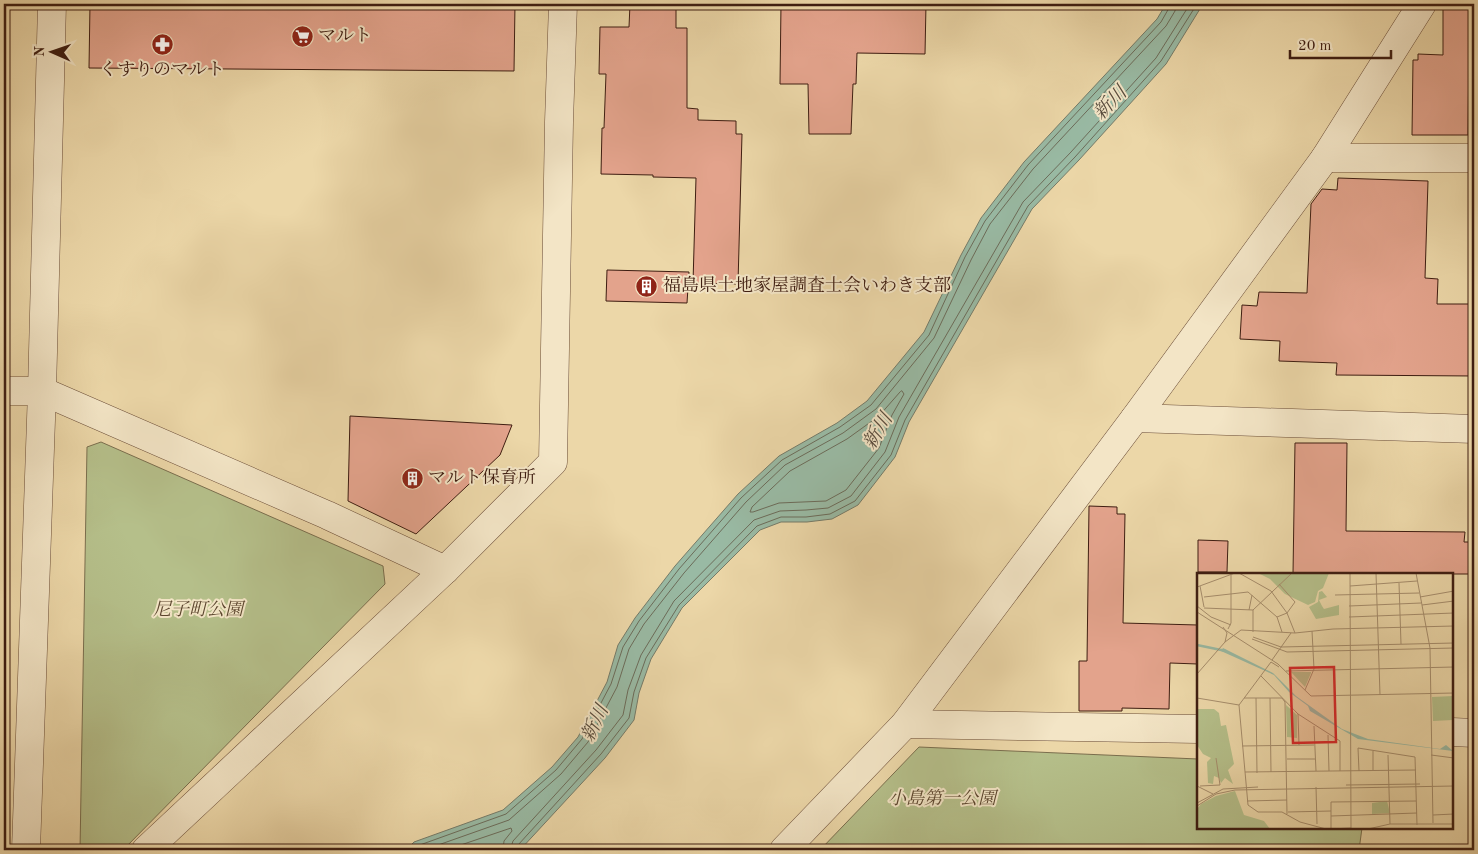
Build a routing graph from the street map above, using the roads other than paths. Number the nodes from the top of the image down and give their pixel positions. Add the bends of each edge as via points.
1 (52, 4) edge
2 (563, 4) edge
3 (1422, 4) edge
4 (1325, 158) junction
5 (1474, 158) edge
6 (4, 391) edge
7 (42, 391) junction
8 (1135, 418) junction
9 (1474, 429) edge
10 (445, 570) junction
11 (905, 724) junction
12 (1197, 729) edge
13 (1453, 732) edge
14 (1474, 733) edge
15 (26, 850) edge
16 (146, 850) edge
17 (784, 850) edge

1 - 7 street
2 - 10 street via 553,462
3 - 4 street
4 - 5 street
4 - 8 street
6 - 7 street
7 - 10 street
7 - 15 street
8 - 9 street
8 - 11 street
10 - 16 street
11 - 12 street
11 - 17 street
13 - 14 street

